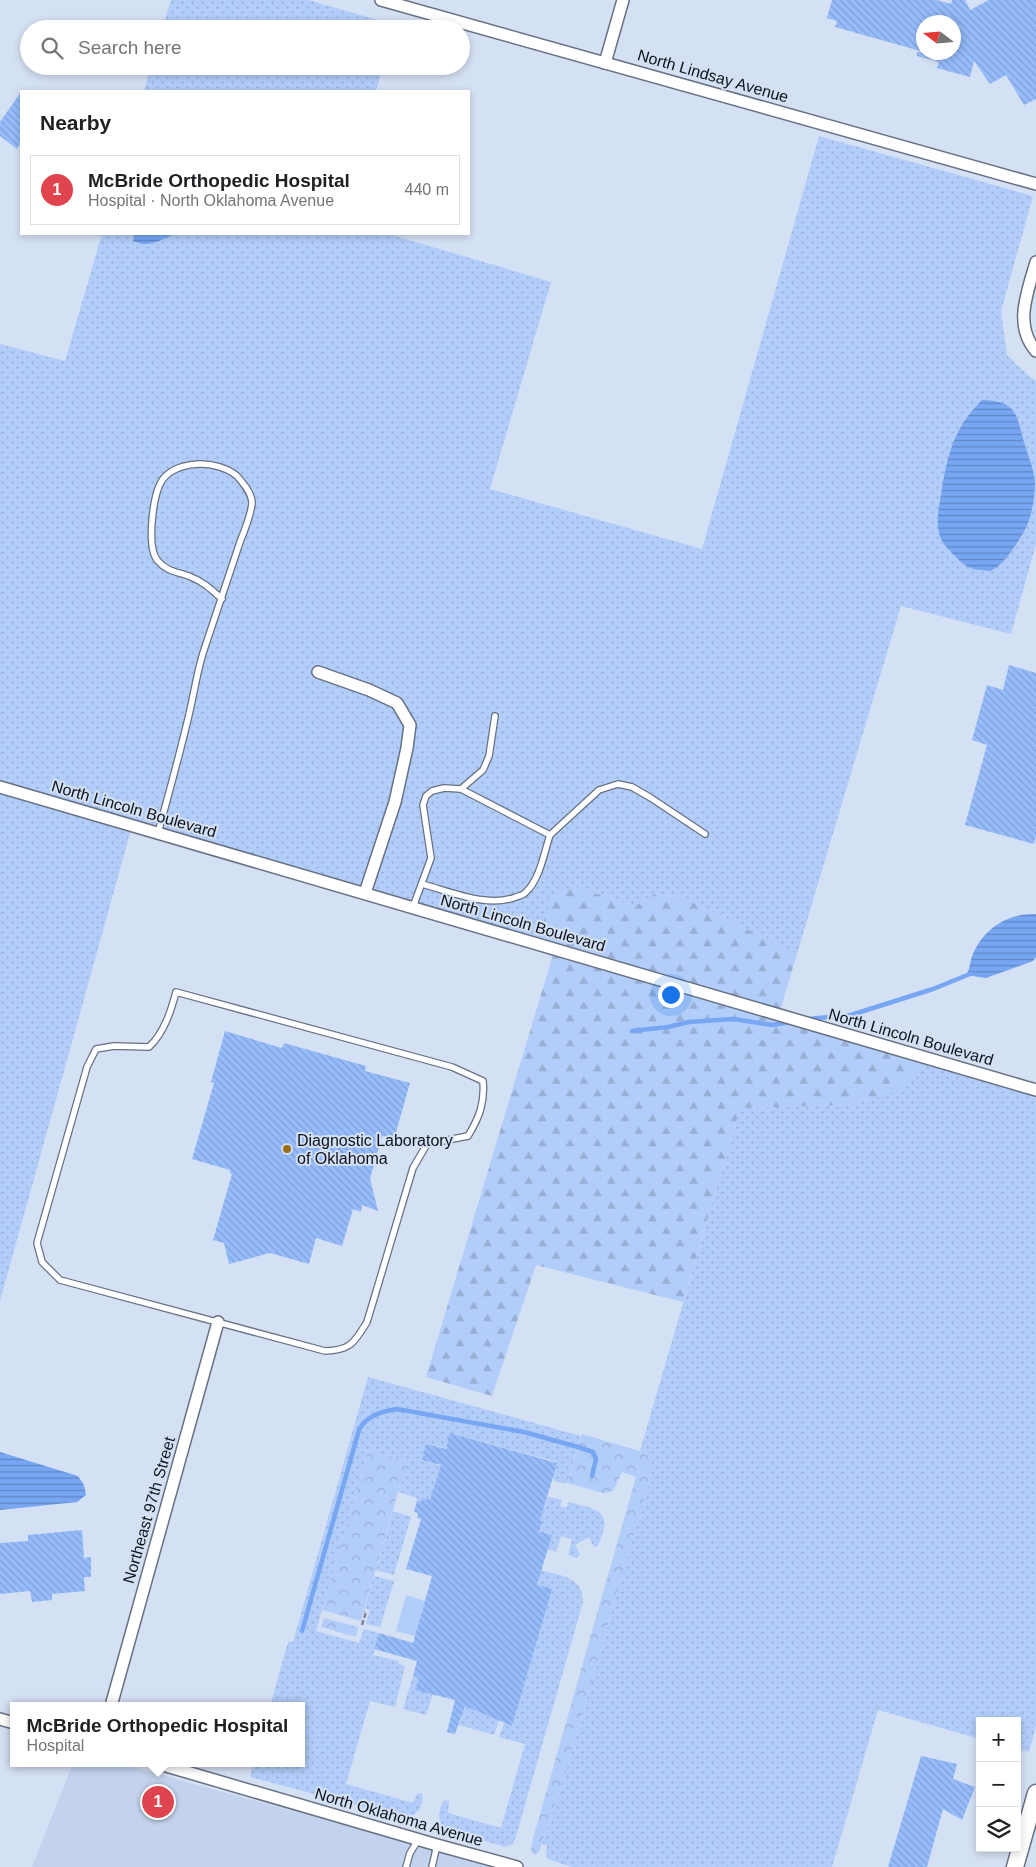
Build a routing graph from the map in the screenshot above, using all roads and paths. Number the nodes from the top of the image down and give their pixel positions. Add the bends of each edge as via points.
1 (381, 0) edge
2 (623, 0) edge
3 (452, 20) edge
4 (470, 25) edge
5 (605, 63) junction
6 (1036, 184) edge
7 (1036, 262) edge
8 (1036, 351) edge
9 (222, 599) junction
10 (318, 672) dead end
11 (494, 716) dead end
12 (0, 787) edge
13 (461, 789) junction
14 (158, 833) junction
15 (705, 834) dead end
16 (550, 835) junction
17 (422, 884) junction
18 (365, 894) junction
19 (413, 907) junction
20 (1036, 1090) edge
21 (218, 1322) junction
22 (364, 1612) dead end
23 (362, 1625) dead end
24 (112, 1702) edge
25 (170, 1767) edge
26 (1036, 1793) edge
27 (418, 1840) junction
28 (437, 1845) junction
29 (406, 1867) edge
30 (432, 1867) edge
31 (517, 1867) edge
32 (1015, 1867) edge

1 - 3 street, North Lindsay Avenue
2 - 5 street
4 - 5 street, North Lindsay Avenue
5 - 6 street, North Lindsay Avenue
7 - 8 street via 1023,314 1024,327
9 - 9 lane via 252,502 245,484 230,470 195,463 173,471 160,483 153,510 151,539 156,560 168,570 207,585
9 - 14 lane via 203,655
10 - 18 street via 397,703 410,725 395,802
11 - 13 lane via 489,756 483,770
12 - 14 street, North Lincoln Boulevard
13 - 16 lane
13 - 17 lane via 444,788 426,796 423,805 431,858
14 - 18 street, North Lincoln Boulevard
15 - 16 lane via 651,798 618,784 599,790
16 - 17 lane via 541,866 526,893 504,902 483,900
17 - 19 lane
18 - 19 street, North Lincoln Boulevard
19 - 20 street, North Lincoln Boulevard
21 - 21 lane via 60,1280 42,1262 37,1242 87,1067 96,1049 149,1047 171,1010 176,992 452,1067 483,1081 479,1118 468,1136 427,1144 413,1168 367,1322 355,1341 341,1350 325,1351
21 - 24 street, Northeast 97th Street
22 - 23 path
25 - 27 street, North Oklahoma Avenue
26 - 32 main road
27 - 28 street, North Oklahoma Avenue
27 - 29 lane
28 - 30 lane
28 - 31 street, North Oklahoma Avenue

